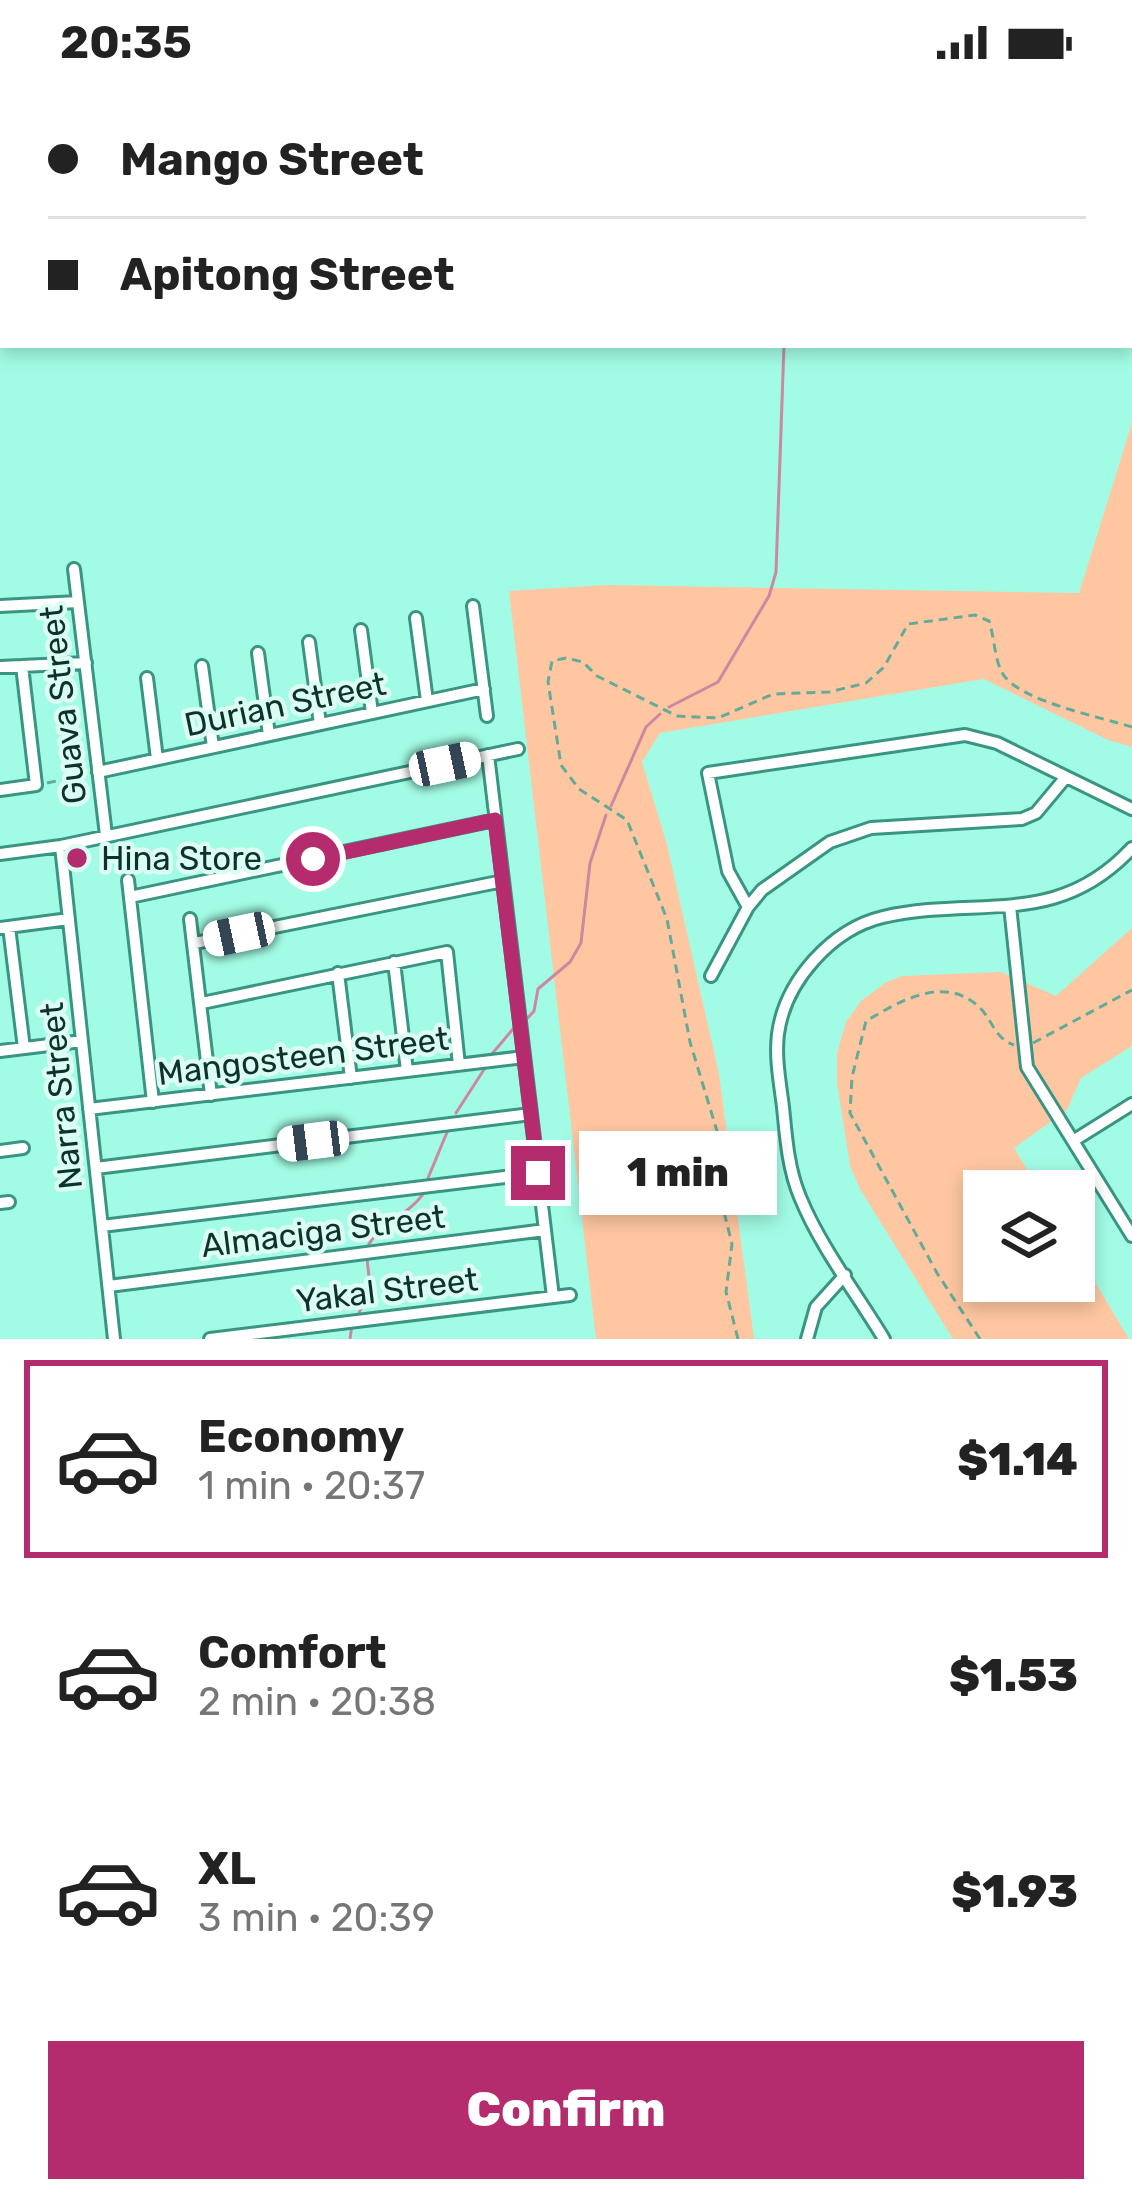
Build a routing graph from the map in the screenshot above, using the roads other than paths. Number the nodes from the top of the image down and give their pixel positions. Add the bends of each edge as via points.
1 (74, 569) dead end
2 (78, 602) junction
3 (473, 606) dead end
4 (0, 607) edge
5 (416, 618) dead end
6 (362, 630) dead end
7 (309, 642) dead end
8 (258, 653) dead end
9 (86, 663) junction
10 (22, 666) junction
11 (202, 666) dead end
12 (0, 668) edge
13 (147, 678) dead end
14 (484, 689) junction
15 (427, 701) junction
16 (372, 713) junction
17 (487, 716) dead end
18 (320, 724) junction
19 (269, 735) junction
20 (213, 747) junction
21 (518, 749) dead end
22 (488, 755) junction
23 (158, 759) junction
24 (98, 772) junction
25 (1066, 777) junction
26 (0, 790) edge
27 (1132, 809) edge
28 (495, 820) junction
29 (106, 836) junction
30 (61, 846) junction
31 (1132, 848) edge
32 (0, 854) edge
33 (128, 880) dead end
34 (503, 881) junction
35 (130, 897) junction
36 (1010, 906) junction
37 (748, 907) junction
38 (69, 919) junction
39 (190, 920) dead end
40 (4, 927) edge
41 (195, 943) junction
42 (394, 962) junction
43 (338, 973) junction
44 (711, 976) dead end
45 (202, 1003) junction
46 (82, 1040) junction
47 (24, 1048) junction
48 (0, 1051) edge
49 (524, 1057) junction
50 (459, 1065) junction
51 (407, 1071) junction
52 (351, 1078) junction
53 (212, 1095) junction
54 (153, 1102) junction
55 (1132, 1104) edge
56 (89, 1109) junction
57 (531, 1114) junction
58 (1073, 1141) junction
59 (23, 1148) dead end
60 (0, 1150) edge
61 (96, 1168) junction
62 (538, 1173) junction
63 (102, 1226) junction
64 (545, 1230) junction
65 (1132, 1236) edge
66 (845, 1275) junction
67 (109, 1286) junction
68 (570, 1295) dead end
69 (553, 1297) junction
70 (114, 1339) edge
71 (210, 1339) edge
72 (807, 1339) edge
73 (884, 1339) edge

1 - 2 street, Guava Street
2 - 4 street
2 - 9 street, Guava Street
3 - 14 street
5 - 15 street
6 - 16 street
7 - 18 street
8 - 19 street
9 - 10 street
9 - 24 street, Guava Street
10 - 12 street
10 - 26 street via 36,785
11 - 20 street
13 - 23 street
14 - 15 street, Durian Street
14 - 17 street
15 - 16 street, Durian Street
16 - 18 street, Durian Street
18 - 19 street, Durian Street
19 - 20 street, Durian Street
20 - 23 street, Durian Street
21 - 22 street
22 - 28 street
22 - 29 street
23 - 24 street, Durian Street
24 - 29 street, Guava Street
25 - 27 street
25 - 37 street via 1022,819 850,833 781,874
25 - 37 street via 964,735 708,772 728,871
28 - 34 street
28 - 35 street
29 - 30 street
30 - 32 street
30 - 38 street, Narra Street
31 - 36 street via 1077,890
33 - 35 street
34 - 41 street
34 - 49 street
35 - 54 street
36 - 58 street via 1023,1049
36 - 66 street via 860,925 809,966 788,999 777,1051 791,1168
37 - 44 street
38 - 40 street
38 - 46 street, Narra Street
39 - 41 street
40 - 47 street
41 - 45 street
42 - 43 street
42 - 50 street via 447,952
42 - 51 street
43 - 45 street
43 - 52 street
45 - 53 street
46 - 47 street
46 - 56 street, Narra Street
47 - 48 street
49 - 50 street, Mangosteen Street
49 - 57 street
50 - 51 street, Mangosteen Street
51 - 52 street, Mangosteen Street
52 - 53 street, Mangosteen Street
53 - 54 street, Mangosteen Street
54 - 56 street, Mangosteen Street
55 - 58 street
56 - 61 street, Narra Street
57 - 61 street
57 - 62 street
58 - 65 street
59 - 60 street
61 - 63 street, Narra Street
62 - 63 street
62 - 64 street
63 - 67 street, Narra Street
64 - 67 street, Almaciga Street
64 - 69 street
66 - 72 street via 816,1306
66 - 73 street
67 - 70 street, Narra Street
68 - 69 street, Yakal Street
69 - 71 street, Yakal Street

